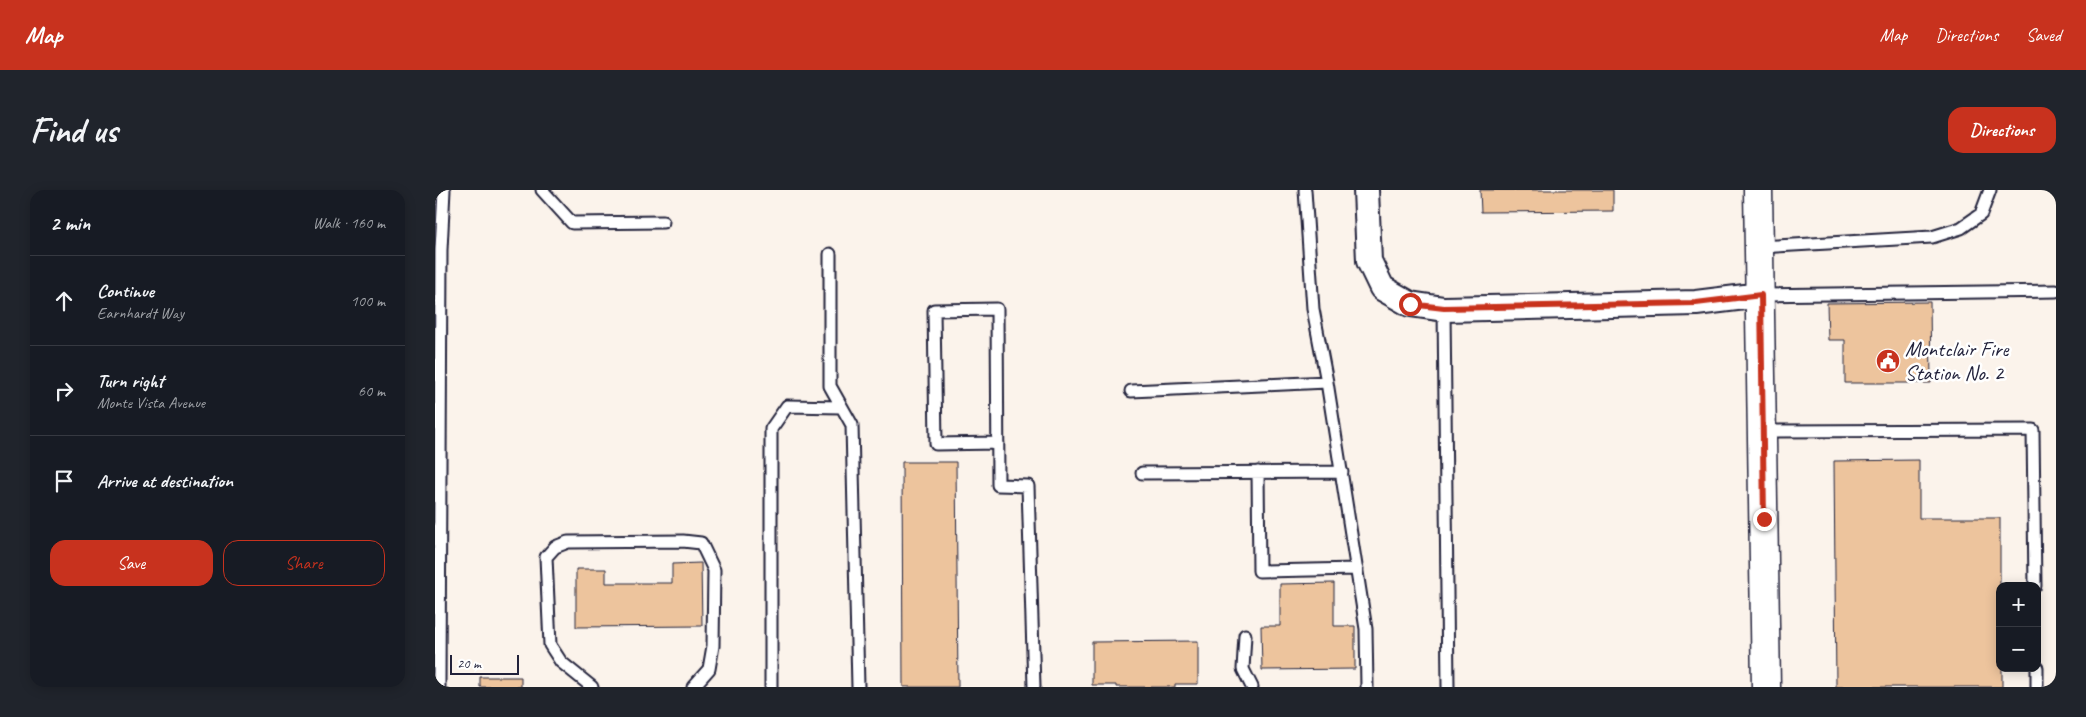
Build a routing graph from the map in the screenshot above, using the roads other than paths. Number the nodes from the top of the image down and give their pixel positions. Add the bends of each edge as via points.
1 (444, 190) edge
2 (542, 190) edge
3 (1305, 190) edge
4 (1366, 190) edge
5 (1758, 190) edge
6 (1990, 190) edge
7 (663, 222) dead end
8 (1759, 247) junction
9 (830, 254) dead end
10 (2056, 290) edge
11 (1761, 295) junction
12 (1444, 308) junction
13 (1327, 382) junction
14 (1131, 391) dead end
15 (841, 407) junction
16 (1762, 431) junction
17 (998, 443) junction
18 (1258, 472) junction
19 (1341, 472) junction
20 (1142, 473) dead end
21 (1357, 569) junction
22 (2035, 582) edge
23 (1245, 635) dead end
24 (2037, 672) edge
25 (439, 687) edge
26 (593, 687) edge
27 (693, 687) edge
28 (771, 687) edge
29 (858, 687) edge
30 (1034, 687) edge
31 (1252, 687) edge
32 (1367, 687) edge
33 (1448, 687) edge
34 (1766, 687) edge
35 (2037, 687) edge

1 - 25 lane
2 - 7 lane via 572,223
3 - 13 lane via 1313,309
4 - 12 street via 1369,261 1382,288 1410,304
5 - 8 main road
6 - 8 lane via 1981,214 1961,228 1932,237
8 - 11 main road
9 - 15 lane via 830,386
10 - 11 lane
11 - 12 street via 1696,303
11 - 16 main road
12 - 33 lane
13 - 14 lane
13 - 19 lane
15 - 28 lane via 787,406 771,430
15 - 29 lane via 852,425
16 - 22 lane via 2033,430
16 - 34 main road
17 - 17 lane via 936,444 934,310 997,309
17 - 30 lane via 998,486 1028,486
18 - 19 lane
18 - 20 lane
18 - 21 lane via 1259,571
19 - 21 lane
21 - 32 lane via 1366,629
23 - 31 lane via 1243,669
24 - 35 lane
26 - 27 lane via 561,662 550,645 546,557 555,547 567,542 683,541 701,544 714,570 713,646 709,669

